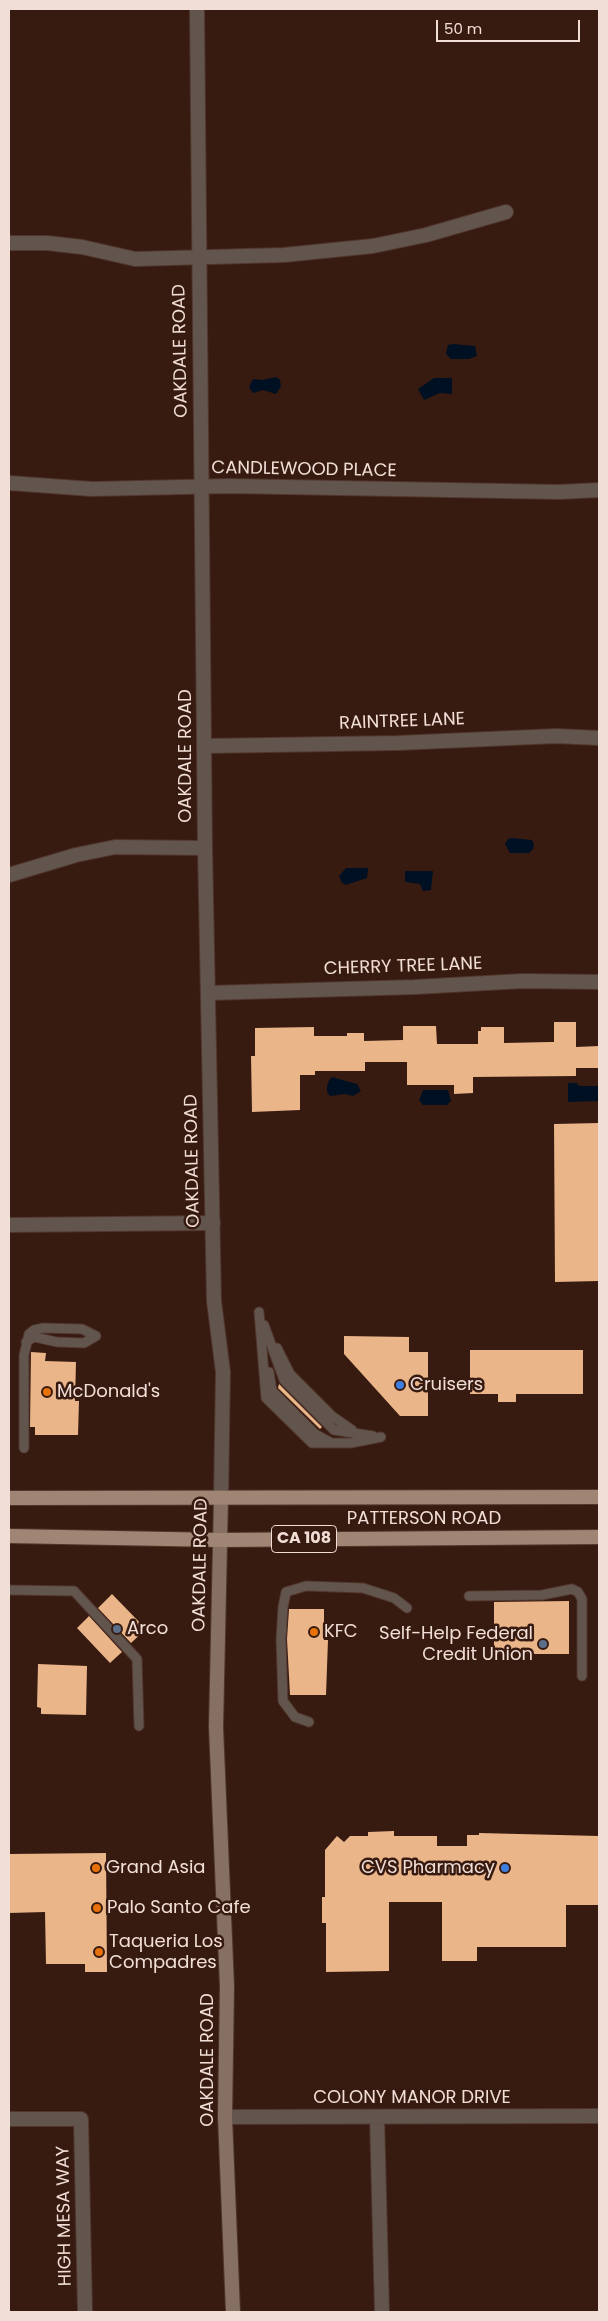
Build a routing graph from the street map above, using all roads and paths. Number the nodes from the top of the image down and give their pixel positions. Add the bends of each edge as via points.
1 (197, 9) edge
2 (506, 212) dead end
3 (9, 242) edge
4 (198, 259) junction
5 (9, 483) edge
6 (201, 488) junction
7 (599, 490) edge
8 (599, 738) edge
9 (205, 746) junction
10 (205, 848) junction
11 (9, 875) edge
12 (599, 982) edge
13 (208, 993) junction
14 (213, 1223) junction
15 (9, 1225) edge
16 (26, 1342) junction
17 (332, 1443) joint
18 (24, 1448) dead end
19 (599, 1497) edge
20 (9, 1498) edge
21 (221, 1498) junction
22 (9, 1536) edge
23 (599, 1537) edge
24 (219, 1540) junction
25 (9, 1590) edge
26 (469, 1596) dead end
27 (407, 1608) dead end
28 (582, 1676) dead end
29 (309, 1722) dead end
30 (139, 1726) dead end
31 (599, 2116) edge
32 (225, 2117) junction
33 (378, 2117) junction
34 (9, 2119) edge
35 (85, 2312) edge
36 (233, 2312) edge
37 (382, 2312) edge

1 - 4 street, OAKDALE ROAD
2 - 4 street via 373,246 284,256
3 - 4 street via 82,247 135,259
4 - 6 street, OAKDALE ROAD
5 - 6 street, CANDLEWOOD PLACE via 92,489
6 - 7 street, CANDLEWOOD PLACE via 475,492
6 - 9 street, OAKDALE ROAD
8 - 9 street, RAINTREE LANE via 546,736 398,743
9 - 10 street, OAKDALE ROAD
10 - 11 street via 115,847
10 - 13 street, OAKDALE ROAD
12 - 13 street, CHERRY TREE LANE via 523,981
13 - 14 street, OAKDALE ROAD
14 - 15 street
14 - 21 street, OAKDALE ROAD via 214,1301 223,1372
16 - 16 lane via 34,1330 43,1328 82,1329 96,1336 84,1343 34,1337
16 - 18 lane
17 - 17 lane via 312,1443 266,1398 259,1312 284,1380 334,1430 381,1438
19 - 21 main road, PATTERSON ROAD
20 - 21 main road, PATTERSON ROAD
21 - 24 main road, OAKDALE ROAD
22 - 24 main road, PATTERSON ROAD / CA 108
23 - 24 main road, PATTERSON ROAD / CA 108
24 - 32 main road, OAKDALE ROAD via 216,1727 227,1986
25 - 30 lane via 74,1591 137,1658
26 - 28 lane via 542,1595 572,1589 578,1592 582,1599
27 - 29 lane via 394,1598 362,1588 306,1586 286,1592 282,1639 283,1701 295,1717
31 - 33 street, COLONY MANOR DRIVE
32 - 33 street, COLONY MANOR DRIVE
32 - 36 main road, OAKDALE ROAD
33 - 37 street
34 - 35 street, HIGH MESA WAY via 81,2119

